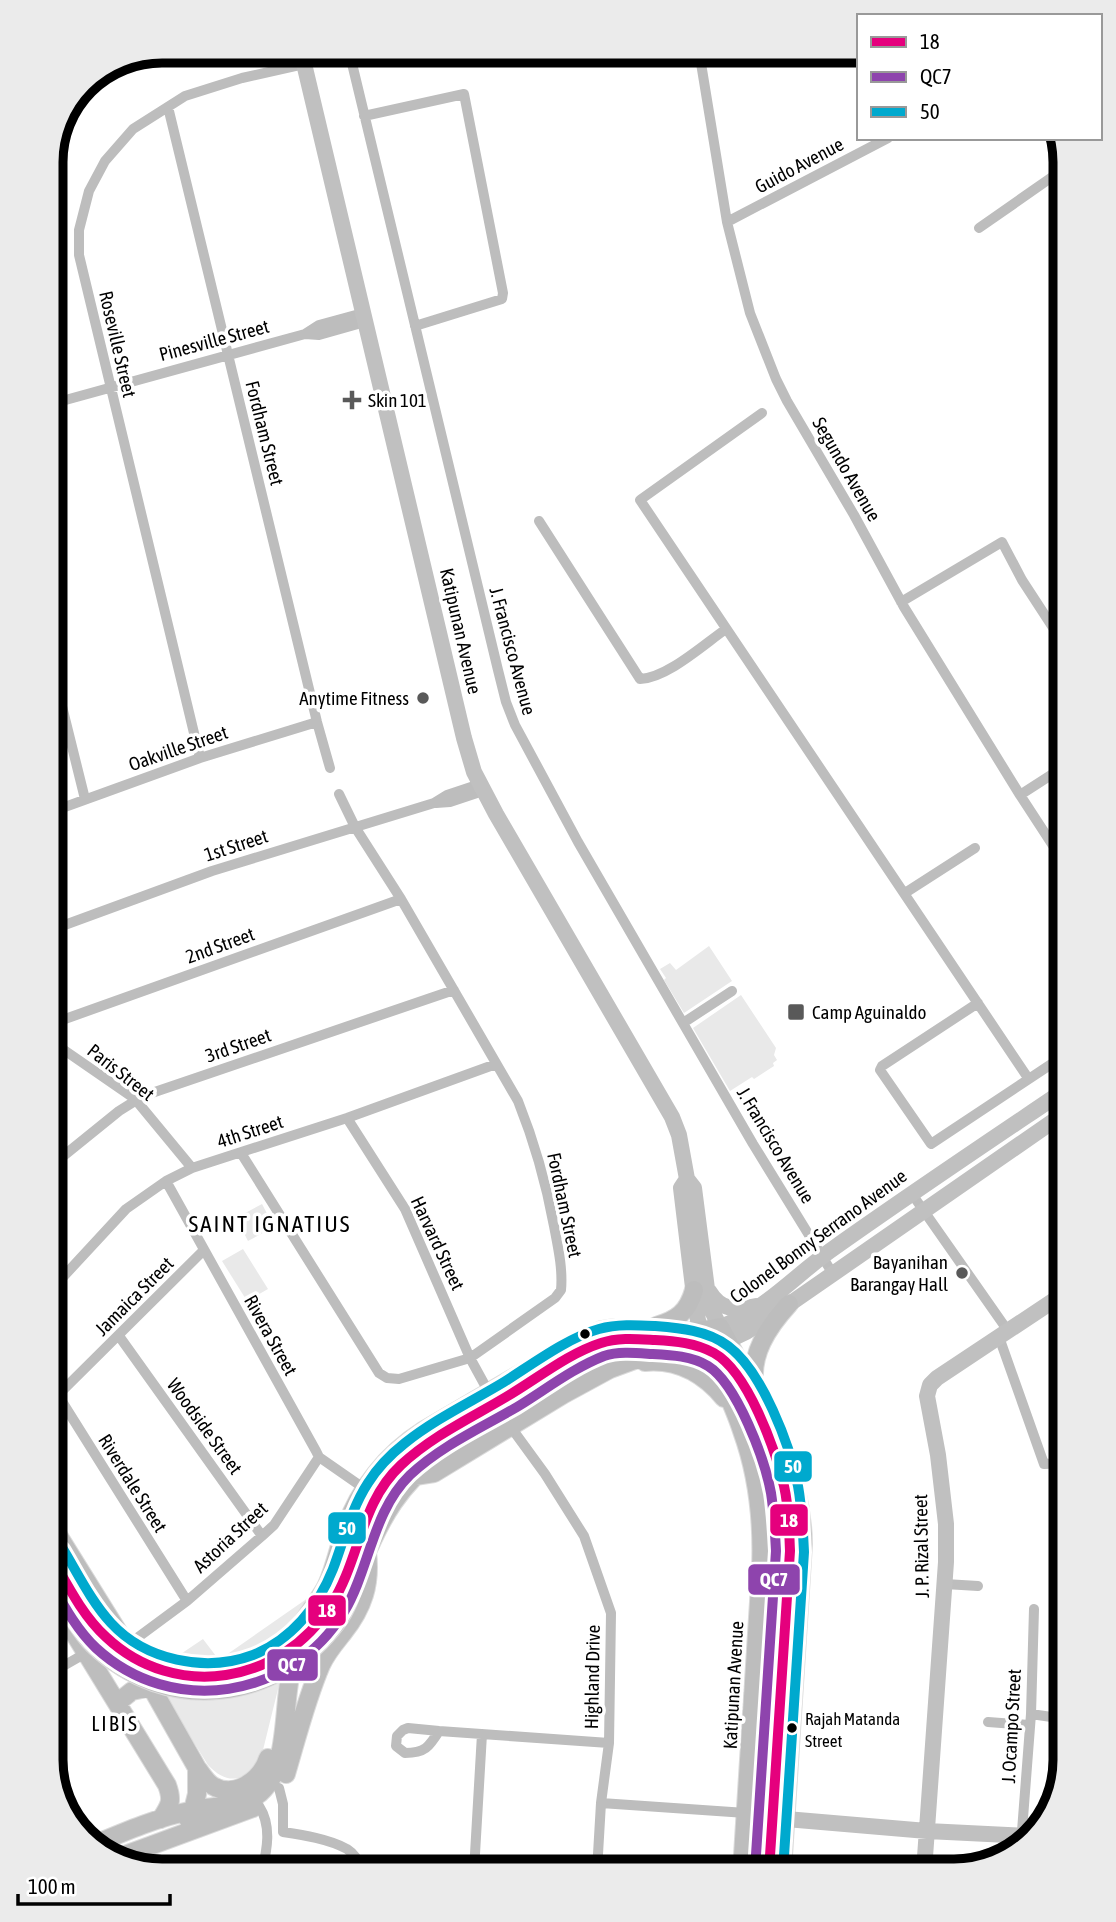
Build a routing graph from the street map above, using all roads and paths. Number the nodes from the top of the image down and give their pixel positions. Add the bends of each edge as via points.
1 (285, 63) edge
2 (303, 63) edge
3 (352, 63) edge
4 (701, 63) edge
5 (168, 107) junction
6 (364, 116) junction
7 (884, 140) edge
8 (1053, 176) edge
9 (727, 222) junction
10 (979, 228) dead end
11 (364, 317) junction
12 (415, 326) junction
13 (228, 355) junction
14 (110, 387) junction
15 (63, 401) edge
16 (762, 413) dead end
17 (539, 521) dead end
18 (901, 601) junction
19 (1053, 628) edge
20 (726, 629) junction
21 (63, 710) edge
22 (317, 722) junction
23 (200, 758) junction
24 (330, 768) dead end
25 (1053, 774) edge
26 (482, 787) junction
27 (339, 794) dead end
28 (1020, 795) junction
29 (85, 799) junction
30 (63, 807) edge
31 (355, 827) junction
32 (1053, 846) edge
33 (975, 848) dead end
34 (905, 893) junction
35 (401, 900) junction
36 (63, 926) edge
37 (454, 990) junction
38 (732, 991) dead end
39 (978, 1003) junction
40 (63, 1020) edge
41 (683, 1023) junction
42 (63, 1049) edge
43 (1053, 1063) edge
44 (496, 1065) junction
45 (1028, 1078) junction
46 (1053, 1098) edge
47 (135, 1100) junction
48 (347, 1118) junction
49 (1053, 1121) edge
50 (241, 1153) junction
51 (63, 1157) edge
52 (192, 1168) junction
53 (166, 1181) junction
54 (912, 1194) junction
55 (924, 1212) junction
56 (204, 1250) junction
57 (822, 1256) junction
58 (833, 1274) junction
59 (63, 1277) edge
60 (701, 1290) junction
61 (1053, 1301) edge
62 (789, 1304) junction
63 (762, 1305) junction
64 (639, 1330) junction
65 (723, 1334) junction
66 (1003, 1334) junction
67 (119, 1336) junction
68 (703, 1338) junction
69 (470, 1358) junction
70 (610, 1369) junction
71 (63, 1390) edge
72 (487, 1390) dead end
73 (756, 1391) junction
74 (63, 1403) edge
75 (736, 1413) junction
76 (510, 1426) junction
77 (779, 1438) junction
78 (750, 1456) junction
79 (786, 1456) junction
80 (319, 1457) junction
81 (1053, 1464) edge
82 (415, 1476) junction
83 (365, 1489) junction
84 (262, 1536) junction
85 (359, 1559) junction
86 (63, 1562) edge
87 (63, 1568) edge
88 (946, 1584) junction
89 (978, 1586) dead end
90 (63, 1598) edge
91 (187, 1601) junction
92 (1034, 1609) dead end
93 (63, 1614) edge
94 (149, 1629) junction
95 (125, 1643) junction
96 (86, 1653) junction
97 (138, 1663) junction
98 (63, 1666) edge
99 (290, 1678) junction
100 (151, 1687) junction
101 (117, 1703) junction
102 (1030, 1719) junction
103 (1053, 1719) edge
104 (988, 1722) dead end
105 (439, 1731) dead end
106 (482, 1734) junction
107 (609, 1743) junction
108 (197, 1768) junction
109 (279, 1788) junction
110 (601, 1803) junction
111 (259, 1806) junction
112 (193, 1810) junction
113 (746, 1813) junction
114 (161, 1819) junction
115 (786, 1819) junction
116 (1024, 1829) edge
117 (927, 1831) junction
118 (283, 1832) junction
119 (175, 1836) junction
120 (1014, 1838) edge
121 (105, 1840) edge
122 (268, 1844) junction
123 (129, 1854) edge
124 (265, 1859) edge
125 (357, 1859) edge
126 (475, 1859) edge
127 (598, 1859) edge
128 (743, 1859) edge
129 (755, 1859) edge
130 (770, 1859) edge
131 (783, 1859) edge
132 (925, 1859) edge

1 - 5 street, Roseville Street via 186,96
2 - 11 street, Katipunan Avenue
3 - 6 street, J. Francisco Avenue
4 - 9 street, Segundo Avenue
5 - 13 street, Fordham Street
5 - 14 street, Roseville Street via 133,129 105,161 89,191 79,230 79,255
6 - 12 street, J. Francisco Avenue
6 - 12 street via 464,94 502,299
7 - 9 street, Guido Avenue
8 - 10 street
9 - 18 street, Segundo Avenue via 750,313 776,379
11 - 13 street, Pinesville Street via 319,325 305,334
11 - 26 street, Katipunan Avenue via 464,738
12 - 41 street, J. Francisco Avenue via 506,702 578,842
13 - 14 street, Pinesville Street
13 - 22 street, Fordham Street
14 - 15 street, Pinesville Street
14 - 23 street, Roseville Street
16 - 20 street via 640,500
17 - 20 street via 640,679 662,674
18 - 19 street via 1002,542
18 - 28 street, Segundo Avenue
20 - 34 street
21 - 29 street
22 - 23 street, Oakville Street
22 - 24 street, Fordham Street
23 - 29 street, Oakville Street
25 - 28 street
26 - 31 street, 1st Street
26 - 60 street, Katipunan Avenue via 672,1117 687,1179 681,1188
27 - 31 street, Fordham Street
28 - 32 street, Segundo Avenue
29 - 30 street, Oakville Street
31 - 35 street, Fordham Street
31 - 36 street, 1st Street via 212,871
33 - 34 street
34 - 39 street
35 - 37 street, Fordham Street
35 - 40 street, 2nd Street
37 - 44 street, Fordham Street
37 - 47 street, 3rd Street
38 - 41 street
39 - 45 street
39 - 45 street via 882,1066 882,1076 931,1144
41 - 57 street, J. Francisco Avenue
42 - 47 street, Paris Street
43 - 45 street
44 - 48 street, 4th Street
44 - 69 street, Fordham Street via 517,1101 543,1176 559,1247 561,1290
46 - 54 street, Colonel Bonny Serrano Avenue
47 - 51 street, 3rd Street
47 - 52 street, Paris Street
48 - 50 street, 4th Street
48 - 69 street, Harvard Street via 405,1209
49 - 55 street, Colonel Bonny Serrano Avenue
50 - 52 street, 4th Street
50 - 69 street, Fordham Street via 379,1373 398,1379
52 - 53 street, 4th Street
53 - 56 street, Rivera Street
53 - 59 street, 4th Street via 126,1209
54 - 55 street
54 - 57 street, Colonel Bonny Serrano Avenue
55 - 58 street, Colonel Bonny Serrano Avenue
55 - 66 street
56 - 67 street, Jamaica Street
56 - 80 street, Rivera Street
57 - 58 street, J. Francisco Avenue
57 - 63 street, Colonel Bonny Serrano Avenue
58 - 62 street, Colonel Bonny Serrano Avenue
60 - 63 street via 725,1308
60 - 64 main road via 680,1317
60 - 65 street, Katipunan Avenue
60 - 68 street, Katipunan Avenue
61 - 66 street, J. P. Rizal Street
62 - 65 street, Colonel Bonny Serrano Avenue via 746,1332
62 - 73 main road via 759,1348
63 - 65 street, Colonel Bonny Serrano Avenue
64 - 68 main road, Colonel Bonny Serrano Avenue
64 - 83 main road, Colonel Bonny Serrano Avenue via 602,1331 558,1352 415,1437 389,1458
65 - 68 main road, Colonel Bonny Serrano Avenue
65 - 73 main road, Katipunan Avenue
66 - 81 street via 1044,1464
66 - 88 street, J. P. Rizal Street via 937,1378 927,1396 946,1524
67 - 71 street, Jamaica Street
67 - 84 street, Woodside Street
68 - 70 main road, Colonel Bonny Serrano Avenue
68 - 75 main road, Katipunan Avenue
69 - 72 street, Harvard Street
70 - 75 main road via 655,1362 682,1367 713,1386
70 - 76 main road, Colonel Bonny Serrano Avenue
73 - 77 main road, Katipunan Avenue
74 - 91 street, Riverdale Street
75 - 78 main road, Katipunan Avenue
76 - 82 main road, Colonel Bonny Serrano Avenue via 434,1473
76 - 107 street, Highland Drive via 584,1536 611,1613
77 - 78 main road
77 - 79 main road, Katipunan Avenue
78 - 79 main road
78 - 113 main road, Katipunan Avenue via 761,1547
79 - 115 main road, Katipunan Avenue via 799,1500 803,1544
80 - 83 street, Rivera Street
80 - 84 street, Astoria Street
82 - 85 main road via 386,1511
82 - 85 main road via 439,1455 582,1360 425,1446 401,1465 371,1505
83 - 99 main road, Colonel Bonny Serrano Avenue via 349,1519 326,1586 302,1626
84 - 91 street, Astoria Street
85 - 87 main road, bridge via 332,1606 302,1642 258,1668 209,1678 169,1673 114,1644 87,1616
85 - 90 main road, bridge via 337,1623 308,1654 283,1671 239,1688 188,1690 140,1676 87,1637
85 - 109 main road via 368,1581 360,1608 322,1664
86 - 95 main road
88 - 89 street
88 - 117 street, J. P. Rizal Street
91 - 94 street, Astoria Street
92 - 102 street, J. Ocampo Street
93 - 96 main road
94 - 95 street, Astoria Street
94 - 97 street
95 - 97 main road
96 - 98 street
96 - 101 main road
97 - 100 main road
99 - 108 main road via 265,1767 258,1777 249,1785 219,1789
99 - 112 main road, Colonel Bonny Serrano Avenue via 280,1753 268,1783 257,1796 243,1802
100 - 101 main road via 132,1691
100 - 108 main road
101 - 114 main road via 171,1795
102 - 103 street
102 - 104 street
102 - 116 street, J. Ocampo Street
105 - 106 street
106 - 107 street
106 - 126 street
107 - 110 street, Highland Drive
108 - 112 main road
109 - 111 main road
109 - 118 street
110 - 113 street
110 - 127 street, Highland Drive
111 - 119 main road
111 - 122 street
112 - 114 main road, Colonel Bonny Serrano Avenue
112 - 119 main road
113 - 128 main road, Katipunan Avenue
114 - 121 main road, Colonel Bonny Serrano Avenue
115 - 117 street
115 - 131 main road, Katipunan Avenue
117 - 120 street
117 - 132 street, J. P. Rizal Street
118 - 122 street
118 - 125 street via 330,1842
119 - 123 main road
122 - 124 street
129 - 130 main road, Katipunan Avenue via 779,1512 790,1551

